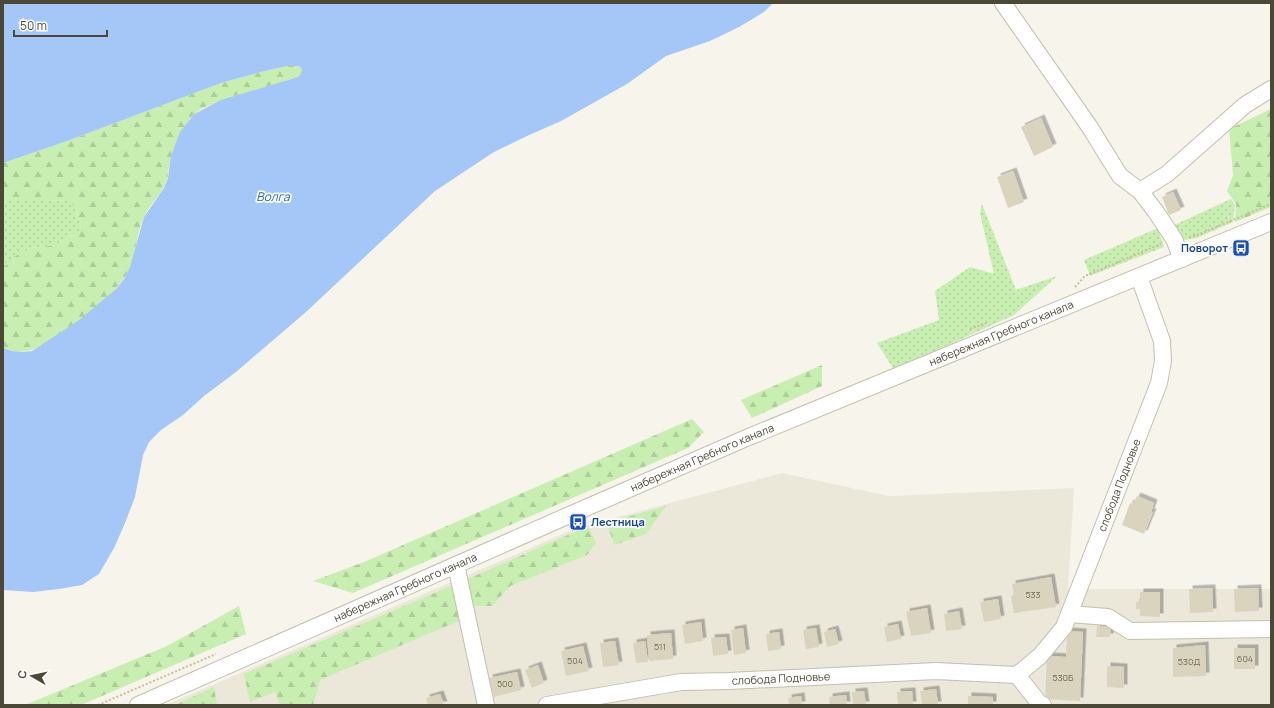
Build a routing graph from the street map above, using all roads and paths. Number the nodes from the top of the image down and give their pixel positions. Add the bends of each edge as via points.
1 (1004, 3) edge
2 (1271, 89) edge
3 (1140, 191) junction
4 (1271, 222) edge
5 (1182, 259) junction
6 (1139, 277) junction
7 (456, 565) junction
8 (1069, 614) junction
9 (1271, 629) edge
10 (1017, 675) junction
11 (624, 698) edge
12 (1040, 704) edge
13 (138, 705) edge
14 (486, 705) edge
15 (547, 705) edge

1 - 3 street via 1089,126 1120,176
2 - 3 street via 1245,105 1167,174
3 - 5 street via 1174,239
4 - 5 street, набережная Гребного канала
5 - 6 street, набережная Гребного канала
6 - 7 street, набережная Гребного канала via 744,439
6 - 8 street, слобода Подновье via 1162,341 1163,361 1159,384
7 - 13 street, набережная Гребного канала
7 - 14 street
8 - 9 street via 1108,617 1130,632
8 - 10 street, слобода Подновье via 1064,628 1040,656
10 - 11 street, слобода Подновье via 936,671 681,682
10 - 12 street
11 - 15 street, слобода Подновье

